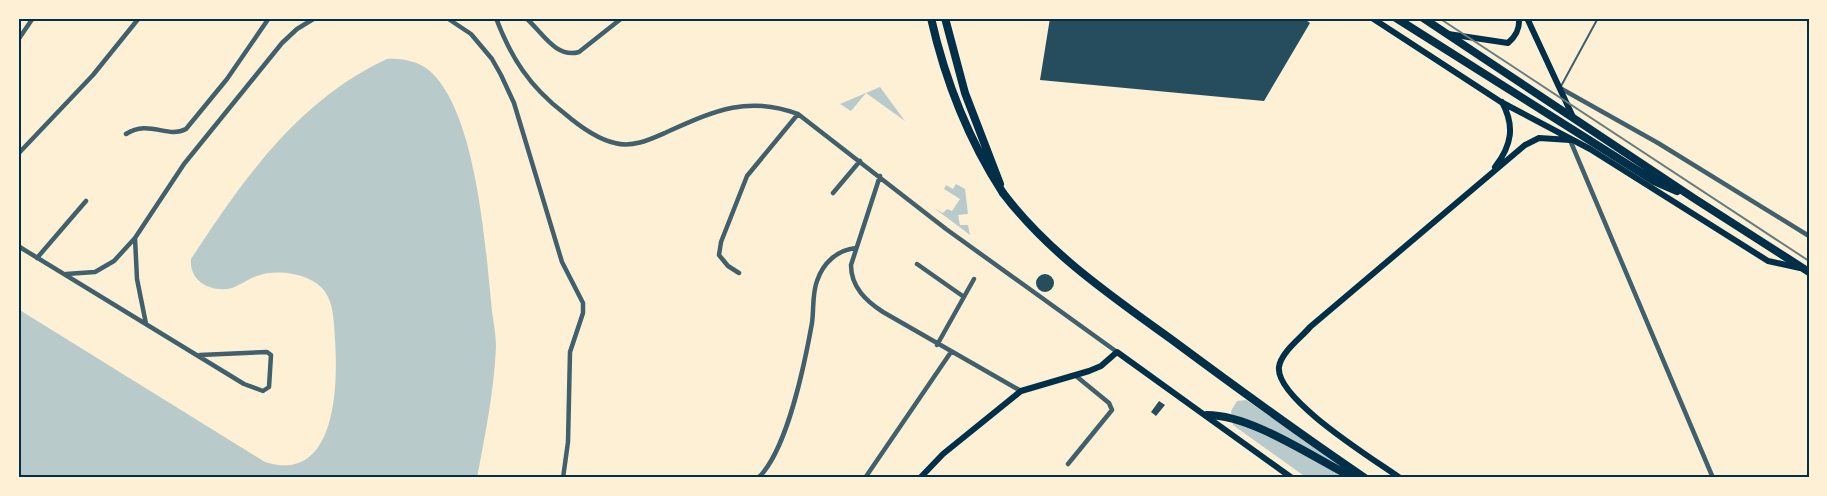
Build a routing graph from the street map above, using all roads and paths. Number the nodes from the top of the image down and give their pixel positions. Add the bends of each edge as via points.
1 (33, 18) edge
2 (139, 18) edge
3 (269, 18) edge
4 (315, 18) edge
5 (447, 18) edge
6 (496, 18) edge
7 (527, 18) edge
8 (622, 18) edge
9 (931, 18) edge
10 (945, 18) edge
11 (1372, 18) edge
12 (1396, 18) edge
13 (1423, 18) edge
14 (1519, 18) edge
15 (1527, 18) edge
16 (1598, 18) edge
17 (1446, 33) junction
18 (18, 40) edge
19 (1560, 88) junction
20 (1501, 102) junction
21 (798, 114) junction
22 (1573, 118) junction
23 (126, 135) dead end
24 (1570, 140) junction
25 (18, 154) edge
26 (860, 161) junction
27 (1489, 175) junction
28 (880, 176) junction
29 (1003, 192) junction
30 (833, 193) dead end
31 (1695, 199) junction
32 (86, 201) dead end
33 (1809, 236) edge
34 (135, 238) junction
35 (18, 246) edge
36 (856, 248) junction
37 (37, 258) junction
38 (917, 264) dead end
39 (1808, 271) edge
40 (739, 273) dead end
41 (64, 274) junction
42 (974, 279) dead end
43 (964, 297) junction
44 (146, 324) junction
45 (937, 345) junction
46 (951, 352) junction
47 (1117, 352) junction
48 (200, 355) junction
49 (1076, 376) junction
50 (1021, 392) junction
51 (1207, 415) junction
52 (1068, 464) dead end
53 (563, 478) edge
54 (758, 478) edge
55 (865, 478) edge
56 (920, 478) edge
57 (1292, 478) edge
58 (1354, 478) edge
59 (1365, 478) edge
60 (1400, 478) edge
61 (1713, 478) edge

1 - 18 street
2 - 25 street via 93,75
3 - 23 street via 186,129 179,132 142,127
4 - 34 street via 282,43 184,164
5 - 53 street via 471,34 492,59 514,103 562,262 583,303 570,352
6 - 21 street via 510,51 531,84 577,124 614,143 649,140 724,109 748,104 776,106
7 - 8 street via 559,51 571,54
9 - 29 highway via 959,111
10 - 29 highway via 965,93
11 - 20 main road
12 - 31 highway via 1654,181
13 - 17 highway
14 - 17 main road via 1520,27 1508,43
15 - 19 main road
16 - 19 lane
17 - 22 highway
19 - 22 main road
19 - 33 street
20 - 24 main road
20 - 27 main road via 1510,117 1511,133 1501,159
21 - 26 street
21 - 40 street via 747,176 721,242 719,255
22 - 31 highway
24 - 27 main road via 1539,138
24 - 39 main road via 1768,261
24 - 61 street
26 - 28 street
26 - 30 street
27 - 60 main road via 1310,327 1280,363 1280,376 1294,398
28 - 36 street
28 - 47 street via 946,229
29 - 59 highway via 1065,260
31 - 39 highway
32 - 37 street
34 - 41 street via 102,270
34 - 44 street via 137,279
35 - 37 street
36 - 45 street via 851,274 866,300
36 - 54 street via 835,255 817,279 809,338 789,415 776,455
37 - 41 street
38 - 43 street
41 - 44 street
42 - 43 street
43 - 45 street
44 - 48 street
45 - 46 street
46 - 50 street
46 - 55 street
47 - 49 main road via 1101,366
47 - 51 main road
48 - 48 street via 244,384 263,391 269,387 272,364 267,352
49 - 50 main road
49 - 52 street via 1109,403 1112,410
50 - 56 main road via 943,454
51 - 57 main road
51 - 58 highway via 1227,415 1246,422

